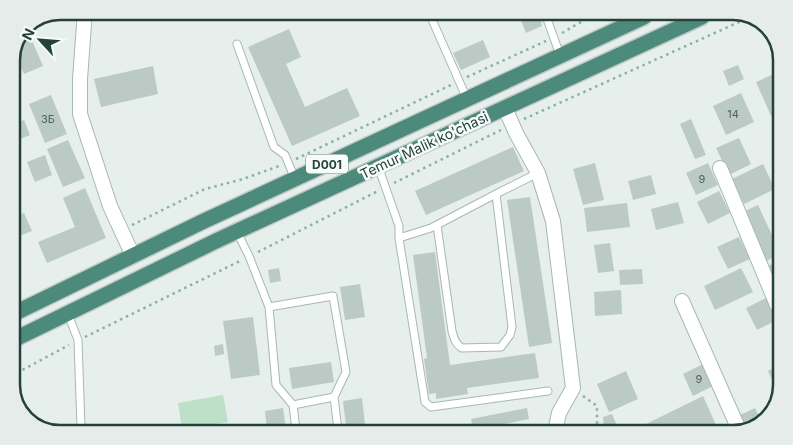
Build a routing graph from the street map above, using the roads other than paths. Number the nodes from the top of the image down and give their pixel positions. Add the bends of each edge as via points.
1 (84, 20) edge
2 (432, 20) edge
3 (547, 20) edge
4 (638, 20) edge
5 (696, 20) edge
6 (237, 44) dead end
7 (560, 56) junction
8 (467, 99) junction
9 (505, 108) junction
10 (378, 166) junction
11 (720, 168) dead end
12 (538, 173) junction
13 (296, 179) junction
14 (496, 194) junction
15 (437, 225) junction
16 (237, 232) junction
17 (400, 238) junction
18 (133, 256) junction
19 (773, 295) edge
20 (682, 301) dead end
21 (269, 307) junction
22 (20, 311) edge
23 (68, 313) junction
24 (20, 336) edge
25 (548, 392) dead end
26 (334, 397) junction
27 (293, 405) junction
28 (80, 425) edge
29 (295, 425) edge
30 (337, 425) edge
31 (556, 425) edge
32 (737, 425) edge

1 - 18 street via 80,114 110,206
2 - 8 lane
3 - 7 lane
4 - 7 highway, Temur Malik ko'chasi / D001
5 - 9 highway, Temur Malik ko'chasi / D001
6 - 13 lane via 274,147 285,156
7 - 8 highway, Temur Malik ko'chasi / D001
8 - 13 highway, Temur Malik ko'chasi / D001
9 - 10 highway, Temur Malik ko'chasi / D001
9 - 12 street
10 - 16 highway, Temur Malik ko'chasi / D001
10 - 17 lane via 399,226
11 - 19 street
12 - 14 lane
12 - 31 street via 553,221 573,388 559,413
13 - 18 highway, Temur Malik ko'chasi / D001
14 - 15 lane
14 - 15 lane via 512,327 501,347 462,348 455,341
15 - 17 lane
16 - 21 lane
16 - 23 highway, Temur Malik ko'chasi / D001
17 - 25 lane via 425,402 432,407
18 - 22 highway, Temur Malik ko'chasi / D001
20 - 32 street
21 - 26 lane via 333,296 346,372
21 - 27 lane via 276,385
23 - 24 highway, Temur Malik ko'chasi / D001
23 - 28 lane via 78,340
26 - 27 lane
26 - 30 lane
27 - 29 lane

